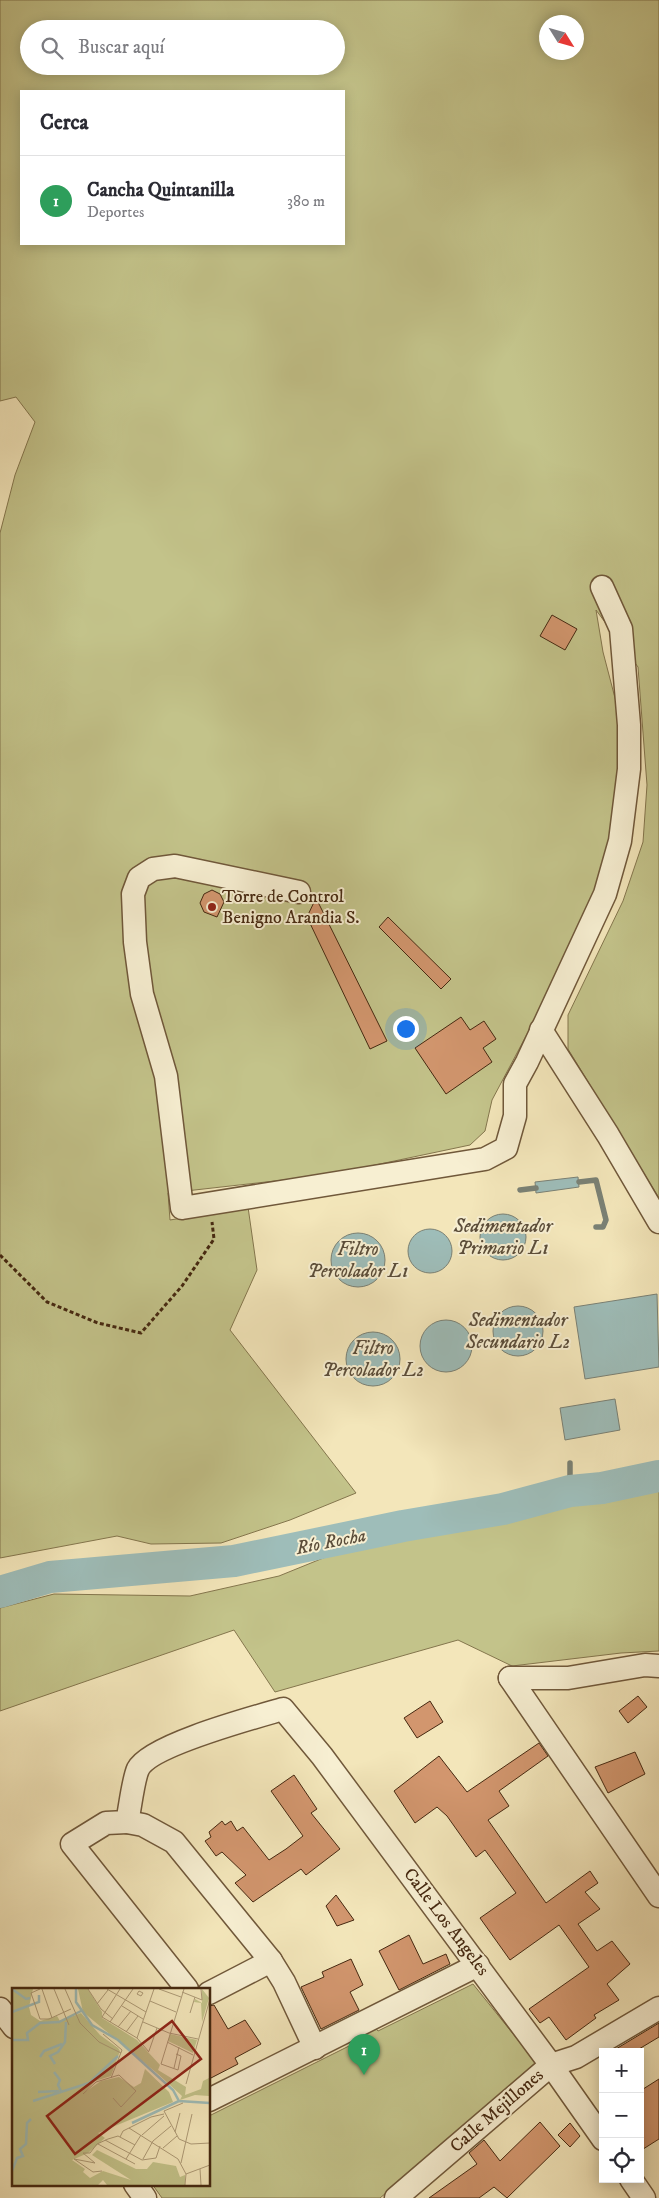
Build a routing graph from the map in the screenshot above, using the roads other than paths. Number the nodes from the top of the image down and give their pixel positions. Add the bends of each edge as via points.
1 (602, 587) dead end
2 (299, 892) dead end
3 (541, 1030) junction
4 (659, 1222) edge
5 (659, 1666) edge
6 (127, 1822) junction
7 (659, 1896) edge
8 (271, 1962) junction
9 (478, 1966) junction
10 (186, 1988) edge
11 (210, 1992) edge
12 (659, 2008) edge
13 (0, 2009) edge
14 (12, 2024) edge
15 (314, 2048) junction
16 (551, 2064) junction
17 (210, 2100) edge
18 (602, 2138) edge
19 (633, 2183) edge
20 (136, 2186) edge
21 (145, 2198) edge
22 (396, 2198) edge
23 (644, 2198) edge

1 - 3 street via 621,629 630,725 629,769 620,841 605,894
2 - 3 street via 175,866 152,869 139,878 133,894 142,994 166,1076 182,1208 485,1159 506,1148 515,1116 515,1084
3 - 4 street
5 - 7 street via 645,1665 568,1678 510,1678
6 - 8 street via 143,1825 174,1842
6 - 9 street, Calle Los Angeles via 138,1769 150,1758 204,1732 283,1709 322,1756
6 - 10 street via 106,1823 72,1844
8 - 11 street
8 - 15 street via 284,1982
9 - 15 street
9 - 16 street, Calle Los Angeles
12 - 16 street, Calle Mejillones via 576,2057
13 - 14 street
15 - 17 street
16 - 18 street, Calle Los Angeles
16 - 22 street, Calle Mejillones
19 - 23 street
20 - 21 street

